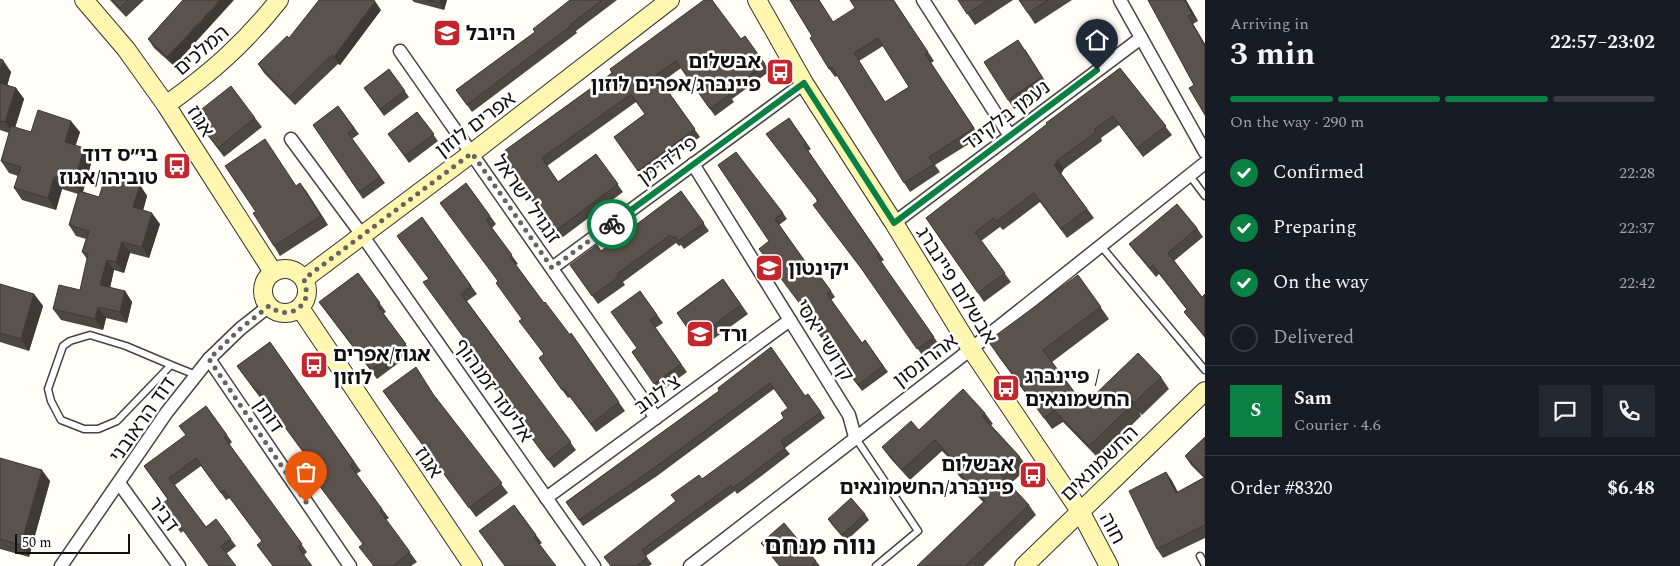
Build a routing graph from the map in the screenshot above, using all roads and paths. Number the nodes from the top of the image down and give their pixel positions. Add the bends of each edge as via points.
1 (84, 0) edge
2 (279, 0) edge
3 (670, 0) edge
4 (757, 0) edge
5 (923, 0) edge
6 (1120, 0) edge
7 (1141, 38) junction
8 (400, 51) dead end
9 (804, 83) junction
10 (166, 105) junction
11 (1010, 136) junction
12 (291, 138) dead end
13 (1205, 152) edge
14 (472, 153) junction
15 (1205, 163) edge
16 (692, 164) junction
17 (1190, 176) junction
18 (1205, 196) edge
19 (894, 223) junction
20 (362, 236) junction
21 (1101, 246) junction
22 (552, 268) junction
23 (273, 272) junction
24 (304, 279) junction
25 (269, 306) junction
26 (300, 308) junction
27 (790, 320) junction
28 (971, 349) junction
29 (209, 359) junction
30 (171, 364) junction
31 (1205, 370) edge
32 (196, 375) junction
33 (1205, 391) edge
34 (656, 418) junction
35 (855, 436) junction
36 (120, 483) junction
37 (546, 498) junction
38 (1080, 511) junction
39 (1200, 556) dead end
40 (1205, 565) edge
41 (61, 566) edge
42 (179, 566) edge
43 (350, 566) edge
44 (473, 566) edge
45 (594, 566) edge
46 (690, 566) edge
47 (876, 566) edge
48 (1024, 566) edge
49 (1109, 566) edge

1 - 10 street, אגוז via 126,49
2 - 10 street, המלכים via 255,30 208,76
3 - 14 street, אפרים לוזון
4 - 9 street, אבשלום פיינברג
5 - 11 street
6 - 7 street
7 - 11 street, נעמן בלקינד
7 - 13 street
8 - 14 street, זנגויל ישראל
9 - 16 street, פילדרמן
9 - 19 street, אבשלום פיינברג
10 - 23 street, אגוז
11 - 19 street, נעמן בלקינד
12 - 20 street, אליעזר זמנהוף
14 - 20 street, אפרים לוזון
14 - 22 street, זנגויל ישראל
15 - 17 street, אהרונסון
16 - 22 street, פילדרמן
16 - 27 street, קדושי יאסי
17 - 18 lane
17 - 21 street, אהרונסון
19 - 28 street, אבשלום פיינברג
20 - 24 street, אפרים לוזון
20 - 37 street, אליעזר זמנהוף
21 - 28 street, אהרונסון
21 - 31 lane
22 - 34 street, זנגויל ישראל
23 - 24 street via 282,268 292,269
23 - 25 street via 262,288
24 - 26 street via 307,294
25 - 26 street via 280,313
25 - 29 street, דוד הראובני
26 - 44 street, אגוז
27 - 34 street, צ'לנוב
27 - 35 street, קדושי יאסי via 849,415
28 - 35 street, אהרונסון
28 - 38 street, אבשלום פיינברג
29 - 32 street, דוד הראובני
29 - 43 street, דותן
30 - 30 lane via 90,336 70,341 63,346 48,389 51,401 61,420 84,430 98,430 117,421
30 - 32 lane
32 - 36 street, דוד הראובני
33 - 38 street, החשמונאים
34 - 37 street, צ'לנוב
35 - 46 street, אהרונסון
35 - 47 lane via 918,531
36 - 41 street, דוד הראובני
36 - 42 street, דביר
37 - 45 street, אליעזר זמנהוף
38 - 48 street, החשמונאים
38 - 49 street, חוה
39 - 40 lane

